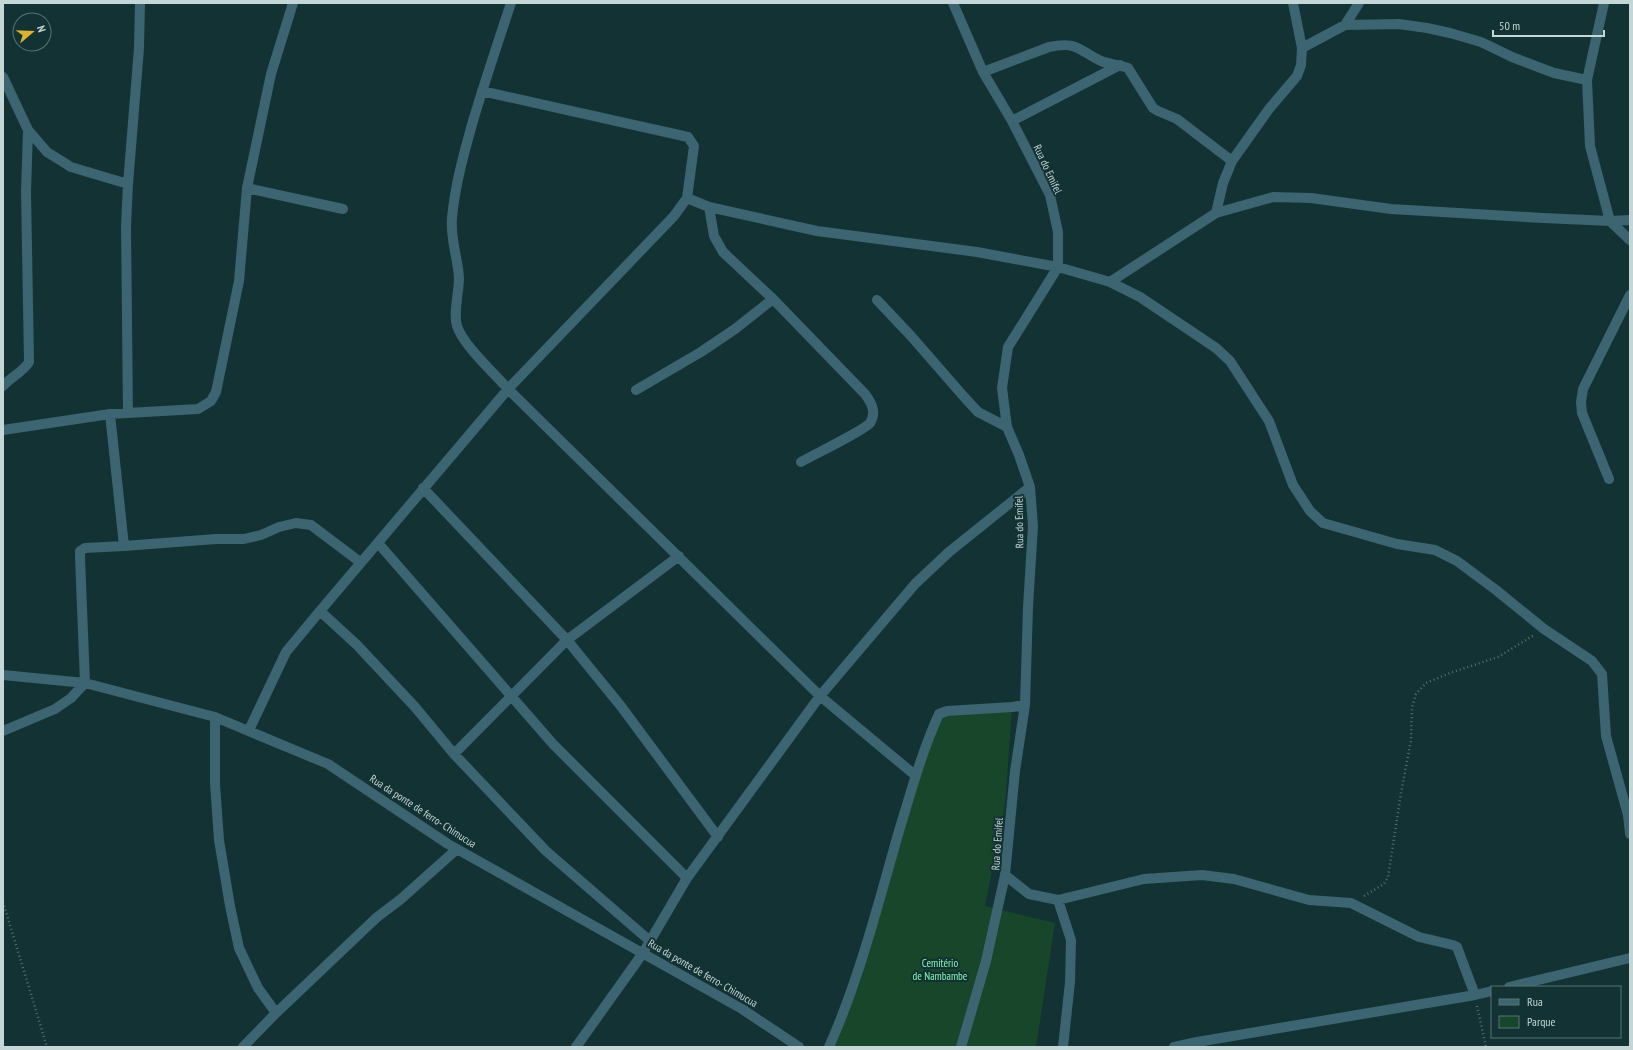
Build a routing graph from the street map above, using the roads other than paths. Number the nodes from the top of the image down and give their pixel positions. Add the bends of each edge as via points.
1 (140, 3) edge
2 (294, 3) edge
3 (511, 3) edge
4 (953, 3) edge
5 (1293, 3) edge
6 (1359, 3) edge
7 (1604, 3) edge
8 (1345, 25) junction
9 (1302, 48) junction
10 (1120, 65) junction
11 (983, 72) junction
12 (3, 77) edge
13 (1587, 80) junction
14 (482, 91) junction
15 (1012, 121) junction
16 (28, 130) junction
17 (1232, 161) junction
18 (128, 184) junction
19 (247, 188) junction
20 (687, 198) junction
21 (709, 207) junction
22 (343, 209) dead end
23 (1216, 213) junction
24 (1630, 220) edge
25 (1610, 221) junction
26 (1630, 240) edge
27 (1058, 267) junction
28 (1110, 282) junction
29 (1630, 295) edge
30 (773, 298) junction
31 (877, 300) dead end
32 (3, 386) edge
33 (508, 389) junction
34 (636, 390) dead end
35 (128, 413) junction
36 (110, 414) junction
37 (1007, 428) junction
38 (3, 430) edge
39 (801, 462) dead end
40 (1609, 480) dead end
41 (1030, 487) junction
42 (423, 488) junction
43 (378, 543) junction
44 (124, 546) junction
45 (679, 556) junction
46 (360, 562) junction
47 (320, 611) junction
48 (567, 640) junction
49 (3, 675) edge
50 (85, 683) junction
51 (820, 696) junction
52 (511, 697) junction
53 (1025, 705) junction
54 (215, 717) junction
55 (249, 730) junction
56 (3, 731) edge
57 (454, 754) junction
58 (916, 776) junction
59 (1630, 834) edge
60 (718, 837) junction
61 (457, 848) junction
62 (1005, 875) junction
63 (687, 878) junction
64 (1058, 900) junction
65 (650, 941) junction
66 (643, 953) junction
67 (1630, 955) edge
68 (1514, 986) edge
69 (1491, 991) edge
70 (1475, 995) junction
71 (276, 1013) junction
72 (242, 1047) edge
73 (576, 1047) edge
74 (799, 1047) edge
75 (829, 1047) edge
76 (960, 1047) edge
77 (1063, 1047) edge
78 (1174, 1047) edge

1 - 18 street
2 - 19 street via 271,74
3 - 14 street
4 - 11 street, Rua do Emifel
5 - 9 street
6 - 8 street
7 - 13 street
8 - 9 street
8 - 13 street via 1399,24 1442,31 1480,42 1554,73
9 - 17 street via 1301,65 1297,76 1269,109
10 - 11 street via 1101,61 1079,48 1060,45
10 - 15 street
10 - 17 street via 1128,68 1153,108 1178,119
11 - 15 street, Rua do Emifel
12 - 16 street
13 - 25 street via 1590,146
14 - 20 street via 688,138 694,146
14 - 33 street via 459,170 452,218 451,233 459,276 456,325 463,339
15 - 27 street, Rua do Emifel via 1050,195 1058,232
16 - 18 street via 47,152 71,167
16 - 32 street via 26,192 29,362
17 - 23 street via 1222,182
18 - 35 street
19 - 22 street
19 - 35 street via 239,281 212,401 198,409
20 - 21 street
20 - 33 street via 674,216
21 - 27 street via 817,231 977,252
21 - 30 street via 714,236 723,252
23 - 25 street via 1272,197 1311,198 1391,208
23 - 28 street
24 - 25 street
25 - 26 street
27 - 28 street
27 - 37 street, Rua do Emifel via 1008,346 1002,388
28 - 59 street via 1146,301 1216,348 1230,361 1269,421 1293,485 1310,511 1323,523 1397,544 1435,550 1457,561 1544,630 1592,661 1602,674 1606,736 1628,815
29 - 40 street via 1583,389 1580,402
30 - 34 street via 701,352
30 - 39 street via 865,394 871,402 873,412 870,423
31 - 37 street via 978,412
33 - 42 street
33 - 45 street
35 - 36 street
36 - 38 street
36 - 44 street
37 - 41 street, Rua do Emifel
41 - 51 street via 949,552 915,584
41 - 53 street, Rua do Emifel via 1033,526
42 - 43 street
42 - 48 street
43 - 46 street
43 - 52 street
44 - 46 street via 244,539 296,523 311,525
44 - 50 street via 85,548 80,551
45 - 48 street
45 - 51 street
46 - 47 street
47 - 55 street via 286,652
47 - 57 street via 357,645 416,707
48 - 52 street
48 - 60 street via 620,705
49 - 50 street, Rua da ponte de ferro- Chimucua
50 - 54 street, Rua da ponte de ferro- Chimucua
50 - 56 street via 55,709
51 - 58 street
51 - 60 street
52 - 57 street
52 - 63 street via 553,744
53 - 58 street via 947,711 939,714
53 - 62 street, Rua do Emifel via 1015,771
54 - 55 street, Rua da ponte de ferro- Chimucua
54 - 71 street via 215,784 219,840 238,948 258,988
55 - 61 street, Rua da ponte de ferro- Chimucua via 328,764
57 - 65 street via 546,851
58 - 75 street via 861,966
60 - 63 street
61 - 66 street, Rua da ponte de ferro- Chimucua
61 - 71 street via 376,918
62 - 64 street, Rua do Emifel via 1029,894
62 - 76 street via 986,961
63 - 65 street
64 - 70 street via 1144,879 1202,875 1234,879 1309,900 1351,903 1419,936 1457,947
64 - 77 street via 1071,940 1070,982
65 - 66 street
66 - 73 street
66 - 74 street, Rua da ponte de ferro- Chimucua via 742,1009
67 - 68 street
69 - 70 street
70 - 78 street
71 - 72 street

